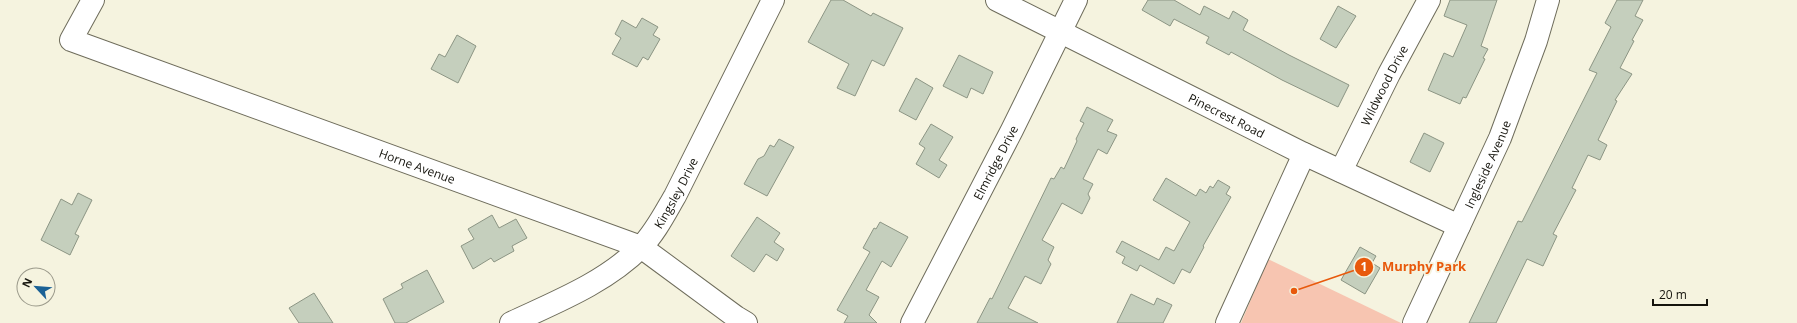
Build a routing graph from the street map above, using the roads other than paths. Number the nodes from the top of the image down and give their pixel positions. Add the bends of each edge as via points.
1 (92, 0) edge
2 (773, 0) edge
3 (996, 0) edge
4 (1076, 0) edge
5 (1429, 0) edge
6 (1548, 0) edge
7 (1061, 31) junction
8 (1304, 154) junction
9 (1341, 171) junction
10 (1459, 226) junction
11 (641, 247) junction
12 (511, 323) edge
13 (746, 323) edge
14 (912, 323) edge
15 (1227, 323) edge
16 (1414, 323) edge

1 - 11 street, Horne Avenue via 71,40
2 - 11 street, Kingsley Drive via 675,196
3 - 7 street, Pinecrest Road
4 - 7 street, Elmridge Drive
5 - 9 street, Wildwood Drive
6 - 10 street, Ingleside Avenue via 1536,41 1500,138
7 - 8 street, Pinecrest Road
7 - 14 street, Elmridge Drive
8 - 9 street, Pinecrest Road
8 - 15 street
9 - 10 street, Pinecrest Road
10 - 16 street, Ingleside Avenue
11 - 12 street, Kingsley Drive via 584,288
11 - 13 street, Horne Avenue

